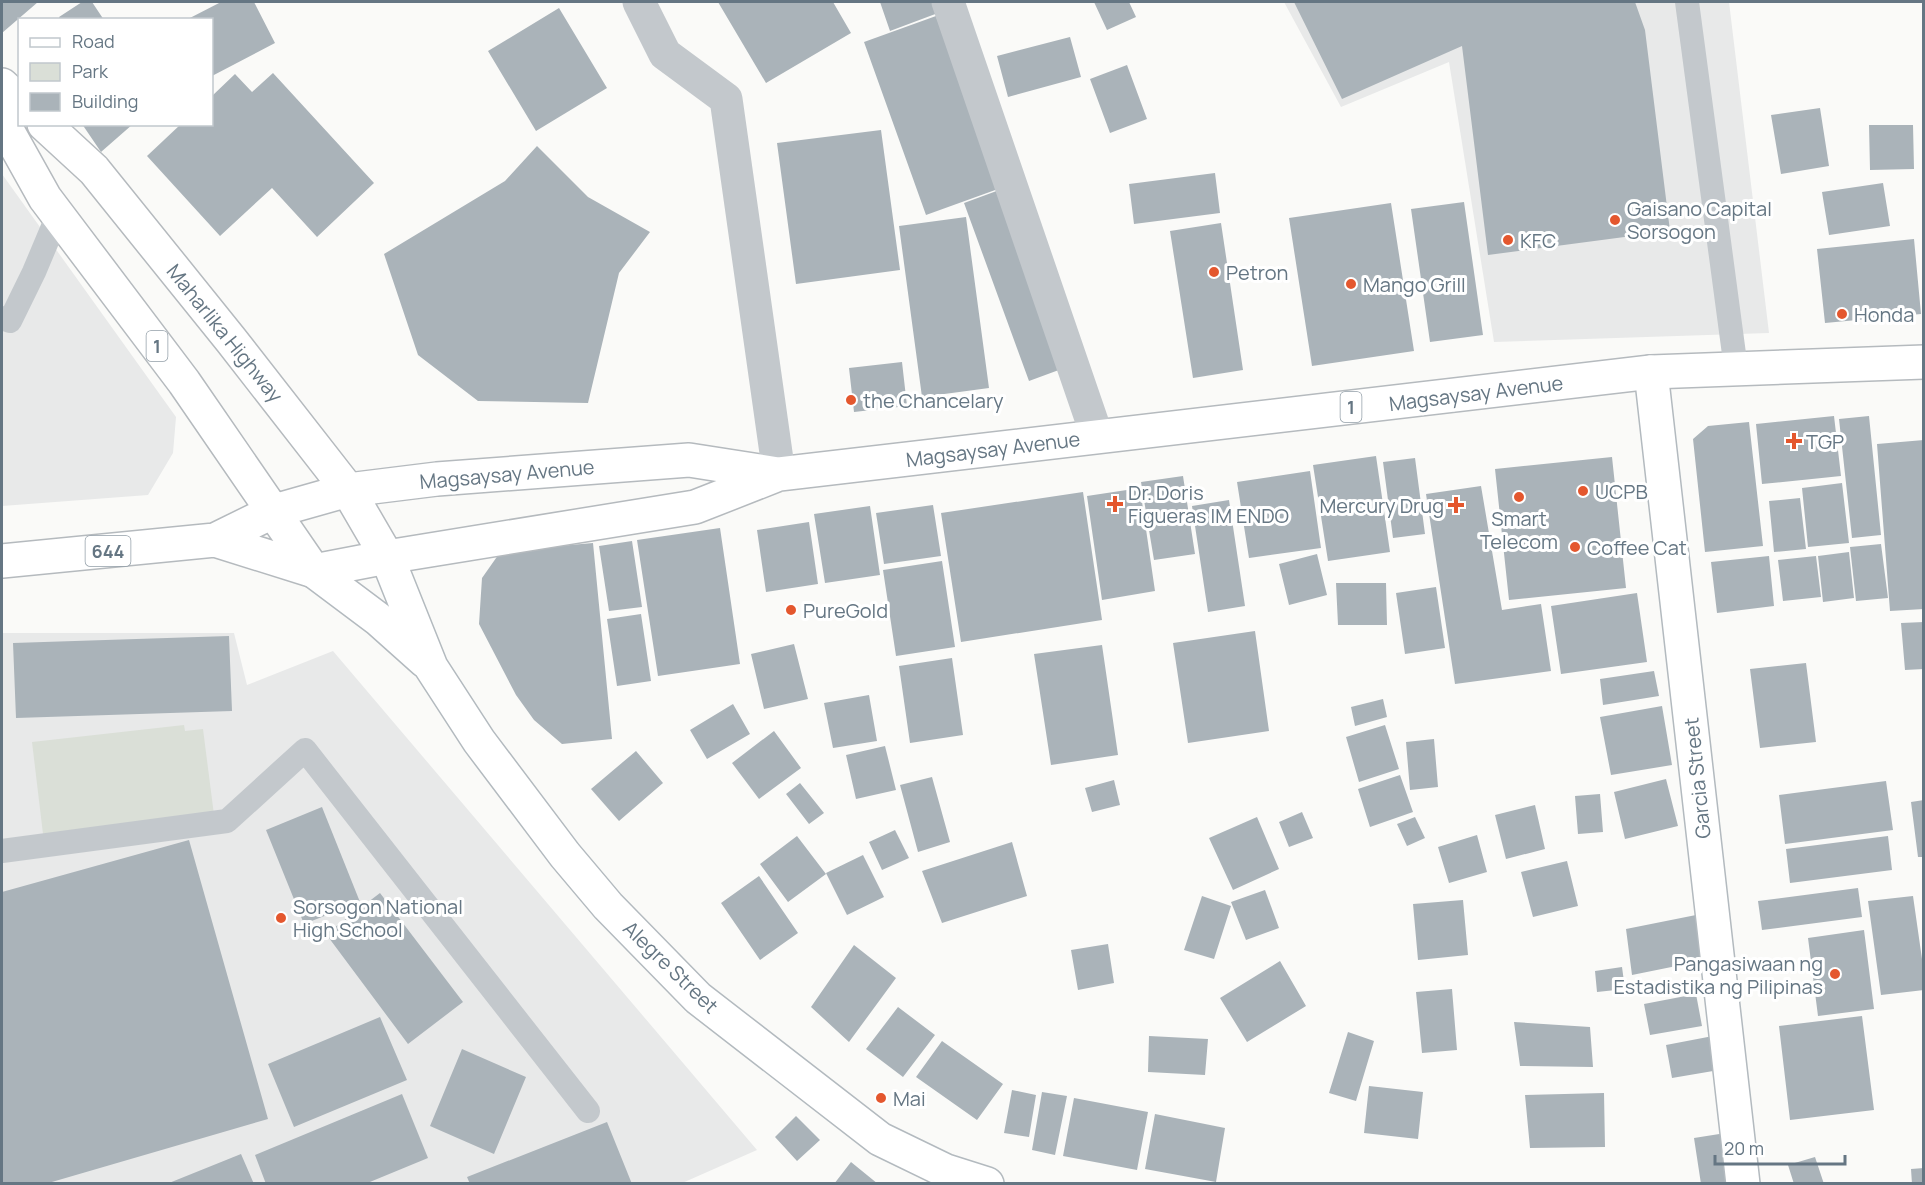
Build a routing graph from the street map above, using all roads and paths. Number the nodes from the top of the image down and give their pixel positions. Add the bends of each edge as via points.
1 (639, 2) edge
2 (948, 2) edge
3 (1687, 2) edge
4 (2, 85) edge
5 (18, 100) edge
6 (2, 121) edge
7 (46, 126) edge
8 (58, 215) junction
9 (2, 318) edge
10 (1923, 362) edge
11 (1736, 369) junction
12 (1651, 372) junction
13 (1097, 436) junction
14 (779, 474) junction
15 (348, 490) junction
16 (273, 511) junction
17 (215, 540) junction
18 (387, 557) junction
19 (2, 561) edge
20 (314, 571) junction
21 (431, 667) junction
22 (2, 851) edge
23 (588, 1112) dead end
24 (945, 1177) edge
25 (987, 1184) edge
26 (1743, 1184) edge

1 - 14 street via 665,54 726,99
2 - 13 street
3 - 11 lane
4 - 5 main road
6 - 8 main road, 1
7 - 15 main road, Maharlika Highway via 94,170
8 - 9 lane via 10,321
8 - 16 main road, 1 via 184,382
10 - 11 main road, Magsaysay Avenue / 1
11 - 12 main road, Magsaysay Avenue / 1
12 - 13 main road, Magsaysay Avenue / 1
12 - 26 main road, Garcia Street
13 - 14 main road, Magsaysay Avenue / 1
14 - 15 main road, Magsaysay Avenue / 1 via 689,460 437,479
14 - 18 main road, Magsaysay Avenue / 1 via 695,507
15 - 16 main road, Magsaysay Avenue / 1
15 - 18 main road, Maharlika Highway
16 - 17 main road, 644
16 - 20 main road, 1
17 - 19 main road, 644
17 - 20 main road, 644
18 - 20 main road, Magsaysay Avenue / 1
18 - 21 main road, Alegre Street
20 - 21 main road, Alegre Street via 378,619
21 - 24 main road, Alegre Street via 478,741 565,855 608,906 698,998 880,1139
22 - 23 lane via 227,822 305,750
24 - 25 main road, Alegre Street

